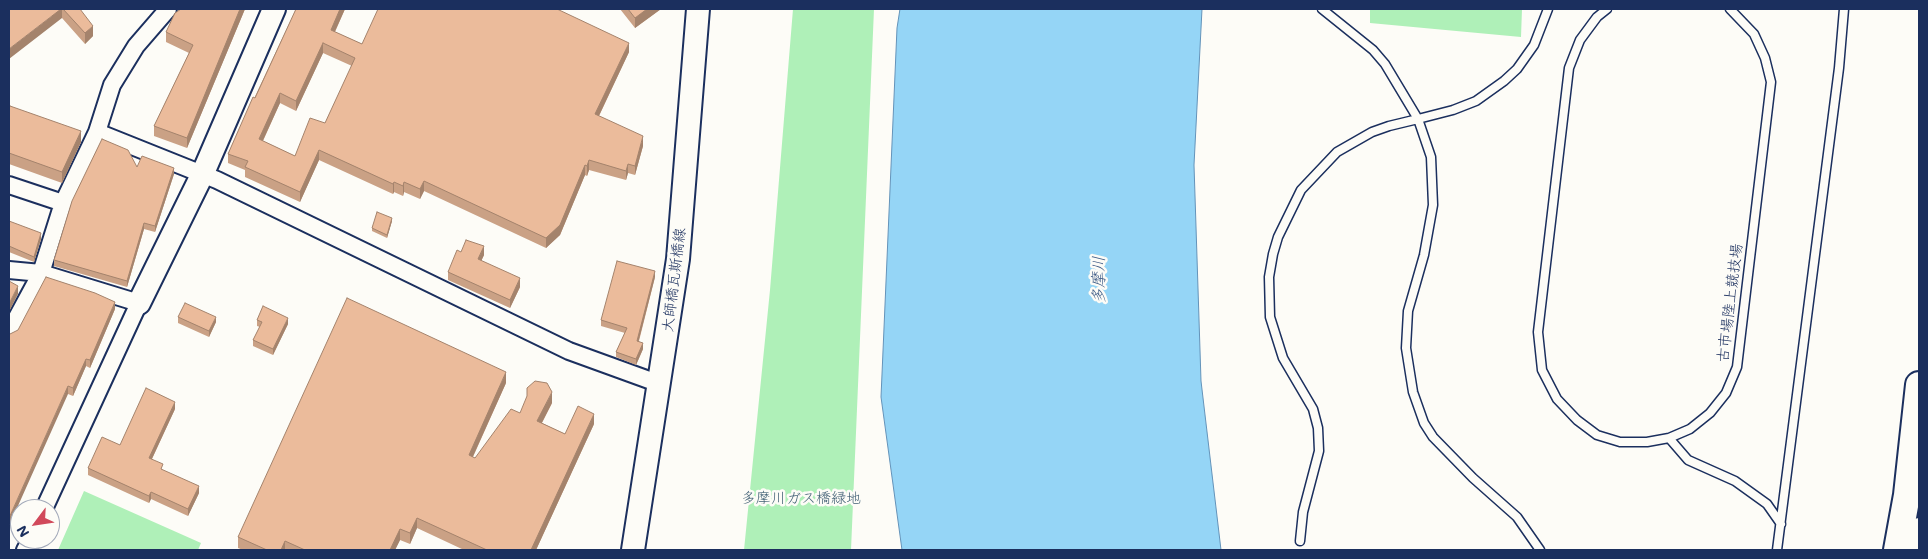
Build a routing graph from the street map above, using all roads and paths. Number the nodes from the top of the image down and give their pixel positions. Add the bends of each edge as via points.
1 (168, 9) edge
2 (274, 9) edge
3 (698, 9) edge
4 (1322, 9) edge
5 (1548, 9) edge
6 (1607, 9) edge
7 (1730, 9) edge
8 (1844, 9) edge
9 (1418, 119) junction
10 (97, 132) junction
11 (202, 173) junction
12 (9, 185) edge
13 (63, 203) junction
14 (9, 270) edge
15 (41, 272) junction
16 (139, 303) junction
17 (9, 332) edge
18 (660, 384) junction
19 (1919, 385) edge
20 (1669, 438) junction
21 (49, 499) edge
22 (1781, 524) junction
23 (1919, 526) edge
24 (1300, 541) dead end
25 (634, 550) edge
26 (1540, 550) edge
27 (1777, 550) edge
28 (1896, 550) edge
29 (1916, 550) edge

1 - 10 street via 136,46 112,85
2 - 11 street
3 - 18 street, 大師橋瓦斯橋線 via 678,259
4 - 9 lane via 1373,50
5 - 9 lane via 1534,45 1504,81 1476,101
6 - 20 lane, 古市場陸上競技場 via 1580,40 1569,68 1538,332 1542,370 1558,399 1577,420 1597,435 1620,442
7 - 20 lane, 古市場陸上競技場 via 1754,34 1771,82 1738,367 1726,393 1710,413 1690,429
8 - 22 lane
9 - 24 lane via 1372,132 1338,152 1301,190 1273,254 1269,277 1270,317 1283,358 1313,409 1318,428 1320,451 1304,505
9 - 26 lane via 1431,156 1433,205 1424,255 1408,311 1406,348 1412,392 1424,423 1433,436 1473,478 1517,516
10 - 11 street
10 - 13 street
11 - 16 street
11 - 18 street via 569,351
12 - 13 street
13 - 15 street
14 - 15 street
15 - 16 street
15 - 17 street
16 - 21 street
18 - 25 street, 大師橋瓦斯橋線
19 - 28 main road via 1907,495
20 - 22 lane via 1688,460 1735,481 1767,504
22 - 27 lane
23 - 29 street

